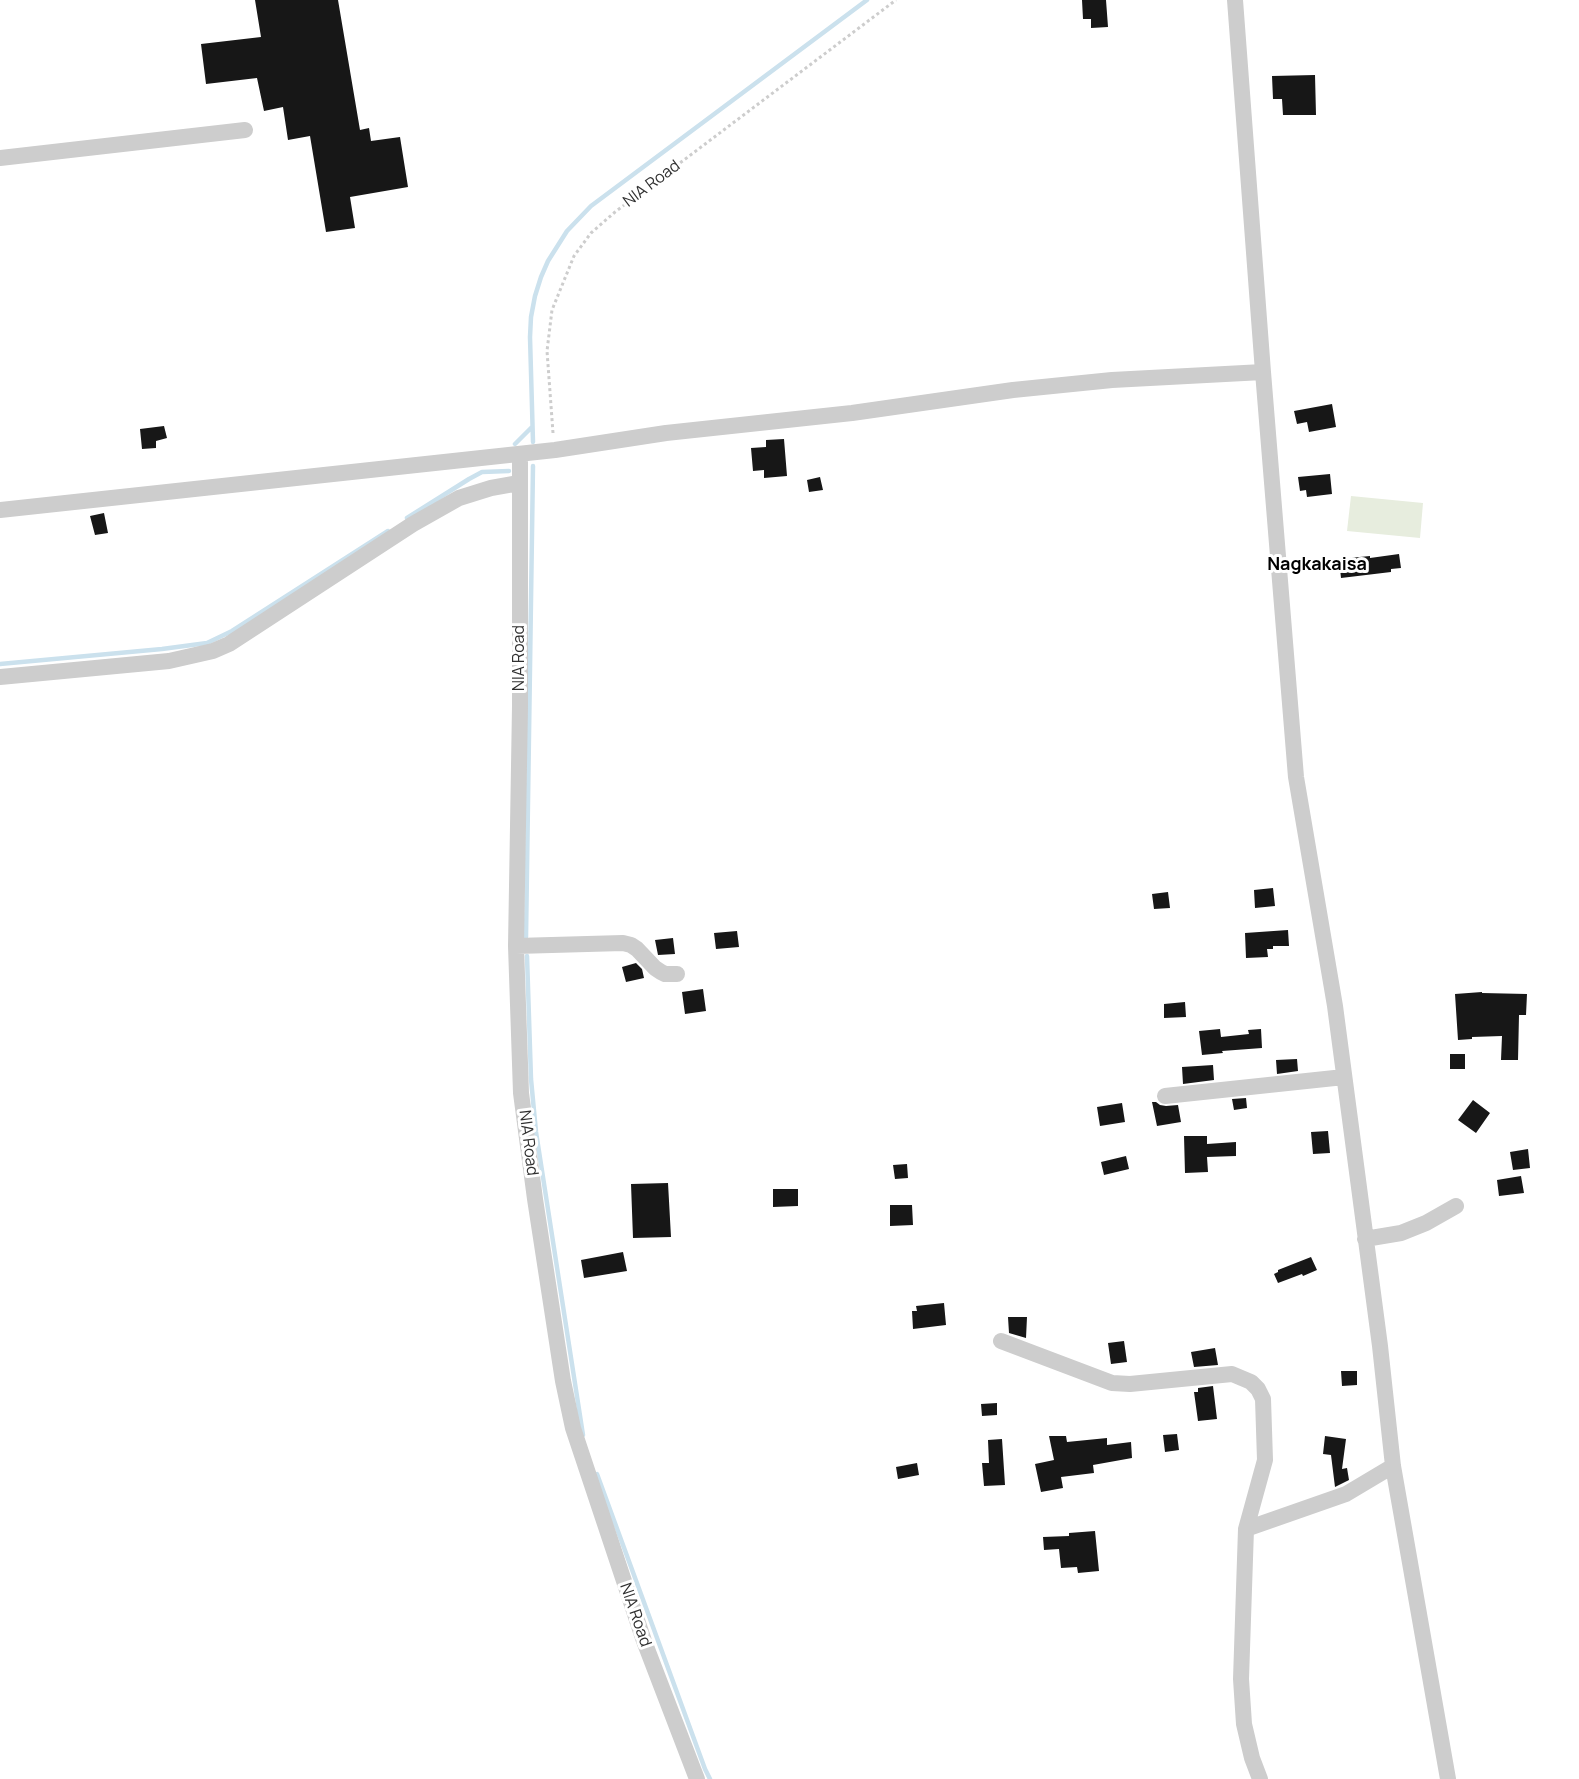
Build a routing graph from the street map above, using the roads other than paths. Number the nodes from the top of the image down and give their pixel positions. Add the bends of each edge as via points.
1 (1235, 0) edge
2 (245, 130) dead end
3 (0, 158) edge
4 (1263, 372) junction
5 (520, 454) junction
6 (519, 483) junction
7 (0, 510) edge
8 (0, 677) edge
9 (516, 946) junction
10 (677, 974) dead end
11 (1344, 1077) junction
12 (1166, 1096) dead end
13 (1456, 1206) dead end
14 (1365, 1239) junction
15 (1001, 1341) dead end
16 (1393, 1466) junction
17 (1246, 1529) junction
18 (697, 1779) edge
19 (1260, 1779) edge
20 (1448, 1779) edge

1 - 4 street
2 - 3 street
4 - 5 street via 1013,390
4 - 11 street via 1296,777
5 - 6 street, NIA Road
5 - 7 street
6 - 8 street via 459,498 213,651 169,661
6 - 9 street, NIA Road
9 - 10 street via 623,943 637,949 661,972
9 - 18 street, NIA Road via 521,1093 569,1409 588,1478 644,1641
11 - 12 street
11 - 14 street
13 - 14 street via 1401,1233
14 - 16 street
15 - 17 street via 1112,1383 1232,1374 1251,1382 1263,1399 1265,1460
16 - 17 street via 1346,1494
16 - 20 street
17 - 19 street via 1241,1679 1244,1724

